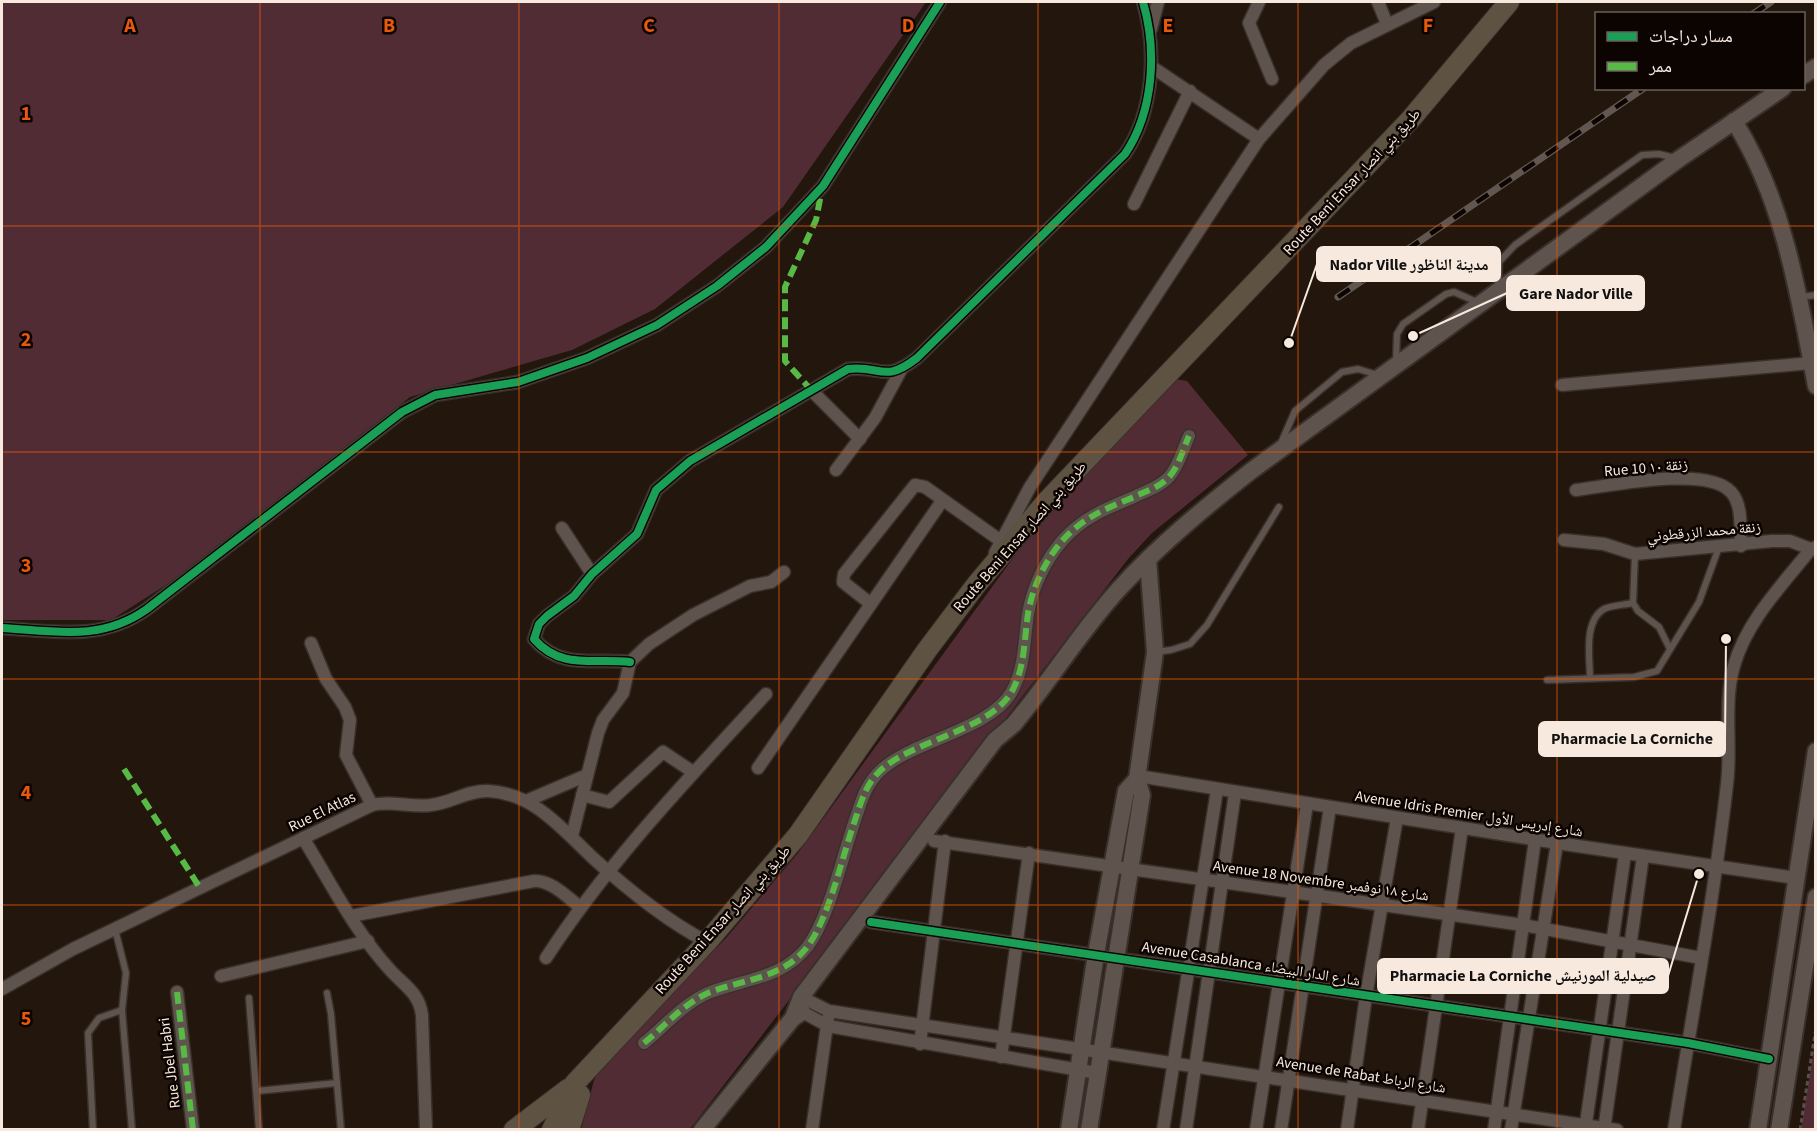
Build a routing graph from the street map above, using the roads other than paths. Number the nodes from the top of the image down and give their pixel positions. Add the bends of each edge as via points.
1 (940, 2) edge
2 (1143, 2) edge
3 (1158, 2) edge
4 (1259, 2) edge
5 (1378, 2) edge
6 (1434, 2) edge
7 (1509, 2) edge
8 (1387, 24) junction
9 (1150, 30) junction
10 (1152, 67) junction
11 (1272, 79) dead end
12 (1780, 90) edge
13 (1190, 91) junction
14 (1734, 121) junction
15 (1259, 139) junction
16 (1679, 159) junction
17 (1134, 204) dead end
18 (1498, 292) junction
19 (1808, 296) edge
20 (1480, 304) junction
21 (1811, 363) junction
22 (1397, 365) junction
23 (901, 370) junction
24 (1381, 376) junction
25 (1562, 385) dead end
26 (1815, 386) edge
27 (812, 391) junction
28 (1189, 436) dead end
29 (860, 439) junction
30 (1279, 451) junction
31 (836, 470) dead end
32 (1576, 490) dead end
33 (942, 501) junction
34 (1279, 507) dead end
35 (562, 528) dead end
36 (1564, 540) dead end
37 (1001, 541) junction
38 (1741, 546) junction
39 (1719, 548) junction
40 (1813, 548) edge
41 (1635, 554) junction
42 (1148, 559) junction
43 (783, 572) dead end
44 (592, 574) junction
45 (976, 585) junction
46 (1633, 603) junction
47 (872, 604) junction
48 (2, 628) edge
49 (311, 643) dead end
50 (1670, 649) junction
51 (1155, 652) junction
52 (630, 662) junction
53 (1590, 678) junction
54 (1547, 680) dead end
55 (766, 694) dead end
56 (1014, 724) junction
57 (1815, 751) edge
58 (758, 768) dead end
59 (693, 772) junction
60 (587, 775) junction
61 (1137, 778) junction
62 (1217, 790) junction
63 (1235, 792) junction
64 (582, 795) junction
65 (526, 801) junction
66 (372, 804) junction
67 (1307, 804) junction
68 (1330, 807) junction
69 (1397, 818) junction
70 (1462, 828) junction
71 (572, 836) junction
72 (303, 838) junction
73 (1535, 840) junction
74 (940, 841) junction
75 (1557, 843) junction
76 (1029, 853) junction
77 (1625, 854) junction
78 (1643, 856) junction
79 (1112, 866) junction
80 (1715, 867) junction
81 (1130, 868) junction
82 (609, 870) junction
83 (1796, 878) junction
84 (1203, 879) junction
85 (1222, 882) junction
86 (1293, 892) junction
87 (1317, 896) junction
88 (1815, 897) edge
89 (1381, 905) junction
90 (580, 907) junction
91 (1449, 915) junction
92 (351, 916) junction
93 (871, 922) junction
94 (1523, 925) junction
95 (115, 929) junction
96 (1541, 929) junction
97 (934, 930) junction
98 (368, 941) junction
99 (707, 942) junction
100 (1017, 942) junction
101 (1613, 943) junction
102 (1628, 945) junction
103 (1096, 954) junction
104 (1115, 957) junction
105 (546, 958) dead end
106 (1701, 958) junction
107 (1189, 968) junction
108 (1209, 971) junction
109 (220, 976) dead end
110 (1279, 982) junction
111 (1303, 985) junction
112 (2, 989) edge
113 (177, 992) dead end
114 (327, 993) dead end
115 (1366, 996) junction
116 (249, 998) dead end
117 (1436, 1005) junction
118 (800, 1008) junction
119 (122, 1010) junction
120 (829, 1011) junction
121 (1510, 1017) junction
122 (1527, 1019) junction
123 (828, 1026) junction
124 (923, 1026) junction
125 (1601, 1030) junction
126 (1618, 1033) junction
127 (1004, 1039) junction
128 (644, 1043) dead end
129 (1688, 1043) junction
130 (920, 1044) junction
131 (1081, 1051) junction
132 (1100, 1054) junction
133 (1001, 1057) junction
134 (1769, 1059) junction
135 (1174, 1064) junction
136 (1195, 1067) junction
137 (1078, 1070) junction
138 (1097, 1073) junction
139 (1265, 1076) junction
140 (581, 1077) junction
141 (1288, 1080) junction
142 (337, 1083) junction
143 (1354, 1090) junction
144 (257, 1091) junction
145 (1422, 1100) junction
146 (1496, 1110) junction
147 (1513, 1114) junction
148 (1585, 1127) edge
149 (1608, 1129) edge
150 (93, 1130) edge
151 (132, 1130) edge
152 (194, 1130) edge
153 (259, 1130) edge
154 (341, 1130) edge
155 (426, 1130) edge
156 (514, 1130) edge
157 (552, 1130) edge
158 (569, 1130) edge
159 (702, 1130) edge
160 (812, 1130) edge
161 (1069, 1130) edge
162 (1089, 1130) edge
163 (1163, 1130) edge
164 (1185, 1130) edge
165 (1257, 1130) edge
166 (1281, 1130) edge
167 (1347, 1130) edge
168 (1418, 1130) edge
169 (1494, 1130) edge
170 (1511, 1130) edge
171 (1674, 1130) edge
172 (1758, 1130) edge
173 (1779, 1130) edge

1 - 48 street via 823,186 766,247 717,286 657,325 586,358 518,382 435,395 402,412 125,622 97,632
2 - 9 street
3 - 9 street
4 - 11 street via 1249,23
5 - 8 street
6 - 8 street
7 - 45 main road, Route Beni Ensar طريق بني انصار via 1410,120 1046,502
8 - 15 street via 1351,43 1324,64
9 - 10 street
10 - 13 street
10 - 23 street via 1141,123 1125,154
12 - 14 main road
13 - 15 street
13 - 17 street
14 - 16 main road
14 - 19 main road via 1756,159
15 - 37 street via 1030,487
16 - 18 main road
16 - 18 lane via 1642,155 1515,245 1499,262
18 - 20 main road
19 - 21 main road
20 - 22 main road
20 - 22 lane via 1454,292 1446,294 1403,324 1395,345
21 - 25 street
21 - 26 main road
22 - 24 main road
23 - 27 street via 883,374 848,369
23 - 29 street
24 - 30 main road
24 - 30 lane via 1358,369 1342,372 1295,411
27 - 29 street
27 - 44 street via 690,461 656,490 637,534
28 - 128 street via 1169,477 1158,486 1090,515 1043,567 1030,603 1018,676 1011,694 999,706 945,738 890,763 877,774 862,797 817,931 799,957 758,979 699,998
29 - 31 street
30 - 42 main road via 1196,514
32 - 38 street, Rue 10 زنقة ١٠ via 1691,478 1721,485 1739,505
33 - 37 street
33 - 47 street
33 - 47 street via 925,487 915,485 844,574 843,582
34 - 51 lane via 1207,625 1190,644
35 - 44 street
36 - 41 street, زنقة محمد الزرقطوني via 1604,544
37 - 45 street
38 - 39 street, زنقة محمد الزرقطوني
38 - 40 street, زنقة محمد الزرقطوني via 1790,541
39 - 41 street, زنقة محمد الزرقطوني
39 - 50 lane via 1699,602
40 - 80 street via 1759,617 1734,666 1727,785
41 - 46 lane
42 - 51 main road
42 - 56 main road via 1116,592
43 - 52 street via 771,582 750,586 676,624
44 - 52 street via 574,596 539,624 534,639 553,656 564,660
45 - 99 main road, Route Beni Ensar طريق بني انصار via 798,835
46 - 50 lane via 1659,627
46 - 53 lane via 1605,609 1594,621
47 - 58 street
49 - 66 street via 326,680 350,720 346,755
50 - 53 lane via 1657,671 1634,677
51 - 61 main road
52 - 60 street via 623,693 598,733
53 - 54 lane
55 - 59 street
56 - 74 main road
56 - 118 main road via 995,740
57 - 83 main road
59 - 64 street via 663,752 609,802
59 - 82 street
60 - 64 street
60 - 65 street
61 - 62 street, Avenue Idris Premier شارع إدريس الأول
61 - 79 main road via 1126,791
61 - 81 main road via 1142,795
62 - 63 street, Avenue Idris Premier شارع إدريس الأول
62 - 84 street
63 - 67 street, Avenue Idris Premier شارع إدريس الأول
63 - 85 street
64 - 71 street
65 - 66 street, Rue El Atlas via 489,790 428,806
65 - 71 street, Rue El Atlas via 561,823
66 - 72 street, Rue El Atlas
67 - 68 street, Avenue Idris Premier شارع إدريس الأول
67 - 86 street
68 - 69 street, Avenue Idris Premier شارع إدريس الأول
68 - 87 street
69 - 70 street, Avenue Idris Premier شارع إدريس الأول
69 - 89 street
70 - 73 street, Avenue Idris Premier شارع إدريس الأول
70 - 91 street
71 - 82 street, Rue El Atlas
72 - 92 street
72 - 95 street, Rue El Atlas
73 - 75 street, Avenue Idris Premier شارع إدريس الأول
73 - 94 street
74 - 76 street, Avenue 18 Novembre شارع ١٨ نوفمبر
74 - 93 main road
74 - 97 street
75 - 77 street, Avenue Idris Premier شارع إدريس الأول
75 - 96 street
76 - 79 street, Avenue 18 Novembre شارع ١٨ نوفمبر
76 - 100 street
77 - 78 street, Avenue Idris Premier شارع إدريس الأول
77 - 101 street
78 - 80 street, Avenue Idris Premier شارع إدريس الأول
78 - 102 street
79 - 81 street, Avenue 18 Novembre شارع ١٨ نوفمبر
79 - 103 main road
80 - 83 street, Avenue Idris Premier شارع إدريس الأول
80 - 106 street
81 - 84 street, Avenue 18 Novembre شارع ١٨ نوفمبر
81 - 104 main road
82 - 90 street
82 - 99 street, Rue El Atlas via 678,927
83 - 134 main road
84 - 85 street, Avenue 18 Novembre شارع ١٨ نوفمبر
84 - 107 street
85 - 86 street, Avenue 18 Novembre شارع ١٨ نوفمبر
85 - 108 street
86 - 87 street, Avenue 18 Novembre شارع ١٨ نوفمبر
86 - 110 street
87 - 89 street, Avenue 18 Novembre شارع ١٨ نوفمبر
87 - 111 street
88 - 173 main road
89 - 91 street, Avenue 18 Novembre شارع ١٨ نوفمبر
89 - 115 street
90 - 92 street via 540,880
90 - 105 street
91 - 94 street, Avenue 18 Novembre شارع ١٨ نوفمبر
91 - 117 street
92 - 98 street
93 - 97 street, Avenue Casablanca شارع الدار البيضاء
93 - 118 main road
94 - 96 street, Avenue 18 Novembre شارع ١٨ نوفمبر
94 - 121 street
95 - 112 street, Rue El Atlas
95 - 119 lane via 126,973
96 - 101 street, Avenue 18 Novembre شارع ١٨ نوفمبر
96 - 122 street
97 - 100 street, Avenue Casablanca شارع الدار البيضاء
97 - 124 street
98 - 109 street
98 - 155 street via 421,1005
99 - 140 main road, Route Beni Ensar طريق بني انصار
100 - 103 street, Avenue Casablanca شارع الدار البيضاء
100 - 127 street
101 - 102 street, Avenue 18 Novembre شارع ١٨ نوفمبر
101 - 125 street
102 - 106 street, Avenue 18 Novembre شارع ١٨ نوفمبر
102 - 126 street
103 - 104 street, Avenue Casablanca شارع الدار البيضاء
103 - 131 main road
104 - 107 street, Avenue Casablanca شارع الدار البيضاء
104 - 132 main road
106 - 129 street
107 - 108 street, Avenue Casablanca شارع الدار البيضاء
107 - 135 street
108 - 110 street, Avenue Casablanca شارع الدار البيضاء
108 - 136 street
110 - 111 street, Avenue Casablanca شارع الدار البيضاء
110 - 139 street
111 - 115 street, Avenue Casablanca شارع الدار البيضاء
111 - 141 street
113 - 152 street, Rue Jbel Habri
114 - 142 lane
115 - 117 street, Avenue Casablanca شارع الدار البيضاء
115 - 143 street
116 - 144 lane
117 - 121 street, Avenue Casablanca شارع الدار البيضاء
117 - 145 street
118 - 120 street, Avenue de Rabat شارع الرباط
118 - 123 street
118 - 159 main road
119 - 150 lane via 99,1018 88,1033
119 - 151 lane
120 - 123 street
120 - 124 street, Avenue de Rabat شارع الرباط
121 - 122 street, Avenue Casablanca شارع الدار البيضاء
121 - 146 street
122 - 125 street, Avenue Casablanca شارع الدار البيضاء
122 - 147 street
123 - 130 street
123 - 160 street
124 - 127 street, Avenue de Rabat شارع الرباط
124 - 130 street
125 - 126 street, Avenue Casablanca شارع الدار البيضاء
125 - 148 street
126 - 129 street, Avenue Casablanca شارع الدار البيضاء
126 - 149 street
127 - 131 street, Avenue de Rabat شارع الرباط
127 - 133 street
129 - 134 street, Avenue Casablanca شارع الدار البيضاء
129 - 171 street
130 - 133 street
131 - 132 street, Avenue de Rabat شارع الرباط
131 - 137 main road
132 - 135 street, Avenue de Rabat شارع الرباط
132 - 138 main road
133 - 137 street
134 - 172 main road
135 - 136 street, Avenue de Rabat شارع الرباط
135 - 163 street
136 - 139 street, Avenue de Rabat شارع الرباط
136 - 164 street
137 - 138 street
137 - 161 main road
138 - 162 main road
139 - 141 street, Avenue de Rabat شارع الرباط
139 - 165 street
140 - 156 main road
140 - 157 main road, Route Beni Ensar طريق بني انصار
140 - 158 main road, Route Beni Ensar طريق بني انصار
141 - 143 street, Avenue de Rabat شارع الرباط
141 - 166 street
142 - 144 lane
142 - 154 lane
143 - 145 street, Avenue de Rabat شارع الرباط
143 - 167 street
144 - 153 lane
145 - 146 street, Avenue de Rabat شارع الرباط
145 - 168 street
146 - 147 street, Avenue de Rabat شارع الرباط
146 - 169 street
147 - 148 street, Avenue de Rabat شارع الرباط
147 - 170 street
148 - 149 street, Avenue de Rabat شارع الرباط

